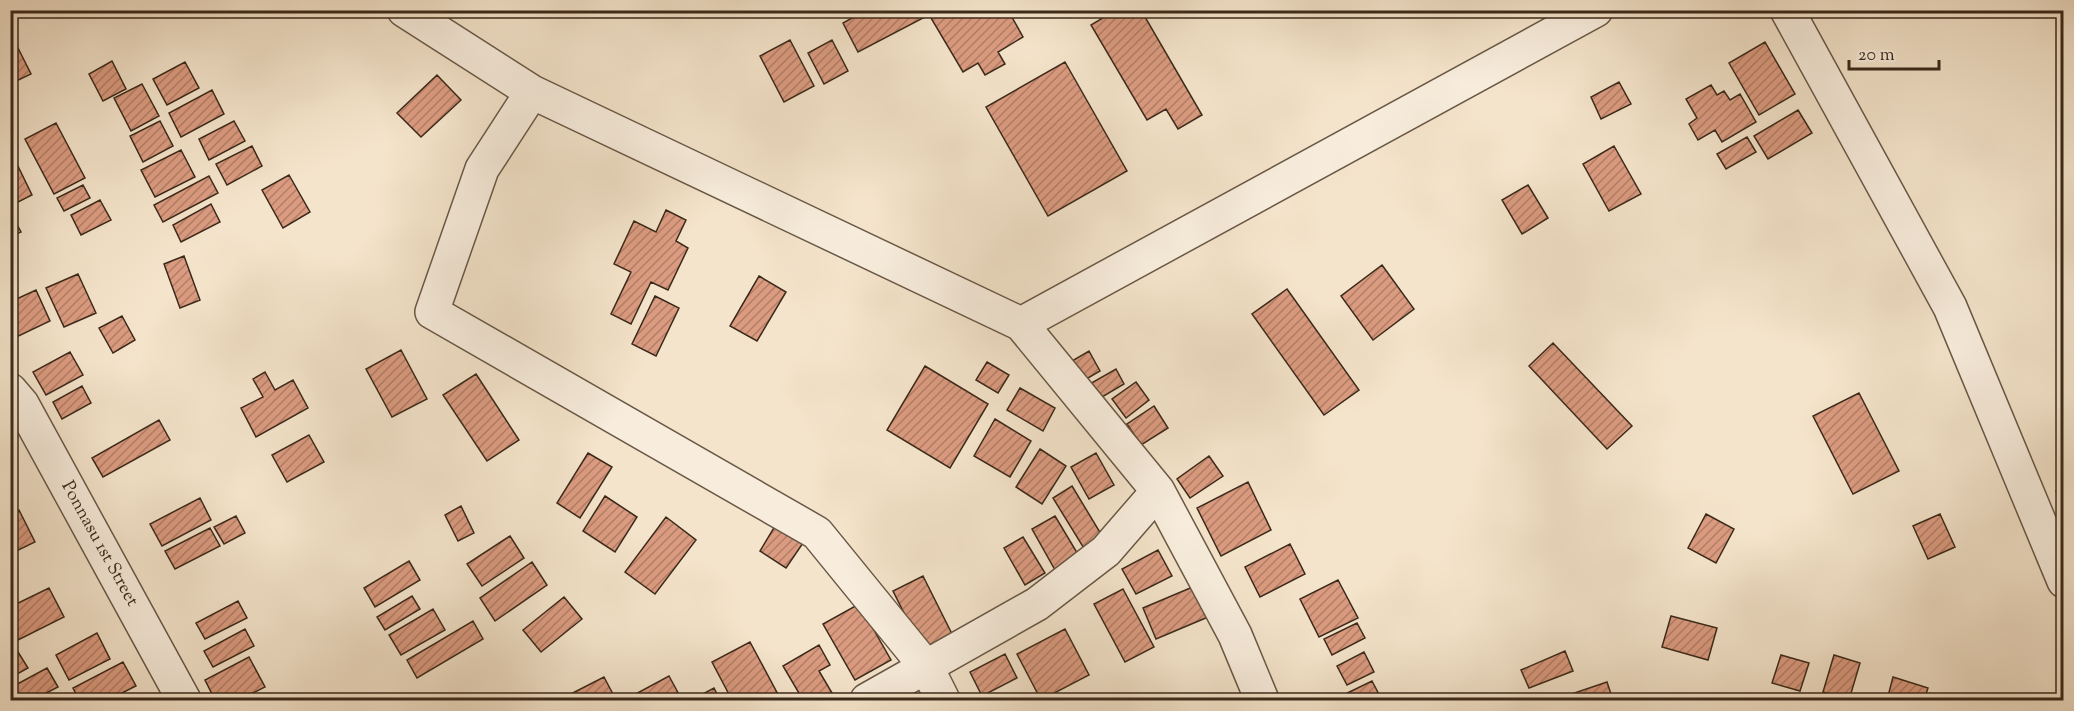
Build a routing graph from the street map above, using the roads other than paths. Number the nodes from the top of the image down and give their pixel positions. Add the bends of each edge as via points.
1 (404, 10) edge
2 (1596, 10) edge
3 (1787, 10) edge
4 (532, 92) junction
5 (1021, 324) junction
6 (10, 390) edge
7 (1158, 491) junction
8 (2064, 581) edge
9 (927, 668) junction
10 (184, 700) edge
11 (867, 700) edge
12 (943, 700) edge
13 (1262, 700) edge

1 - 4 street
2 - 5 street
3 - 8 street via 1950,307
4 - 5 street
4 - 9 street via 482,169 432,312 817,533
5 - 7 street
6 - 10 street, Ponnasu 1st Street via 22,404
7 - 9 street via 1106,551 1037,604
7 - 13 street via 1235,635
9 - 11 street
9 - 12 street

